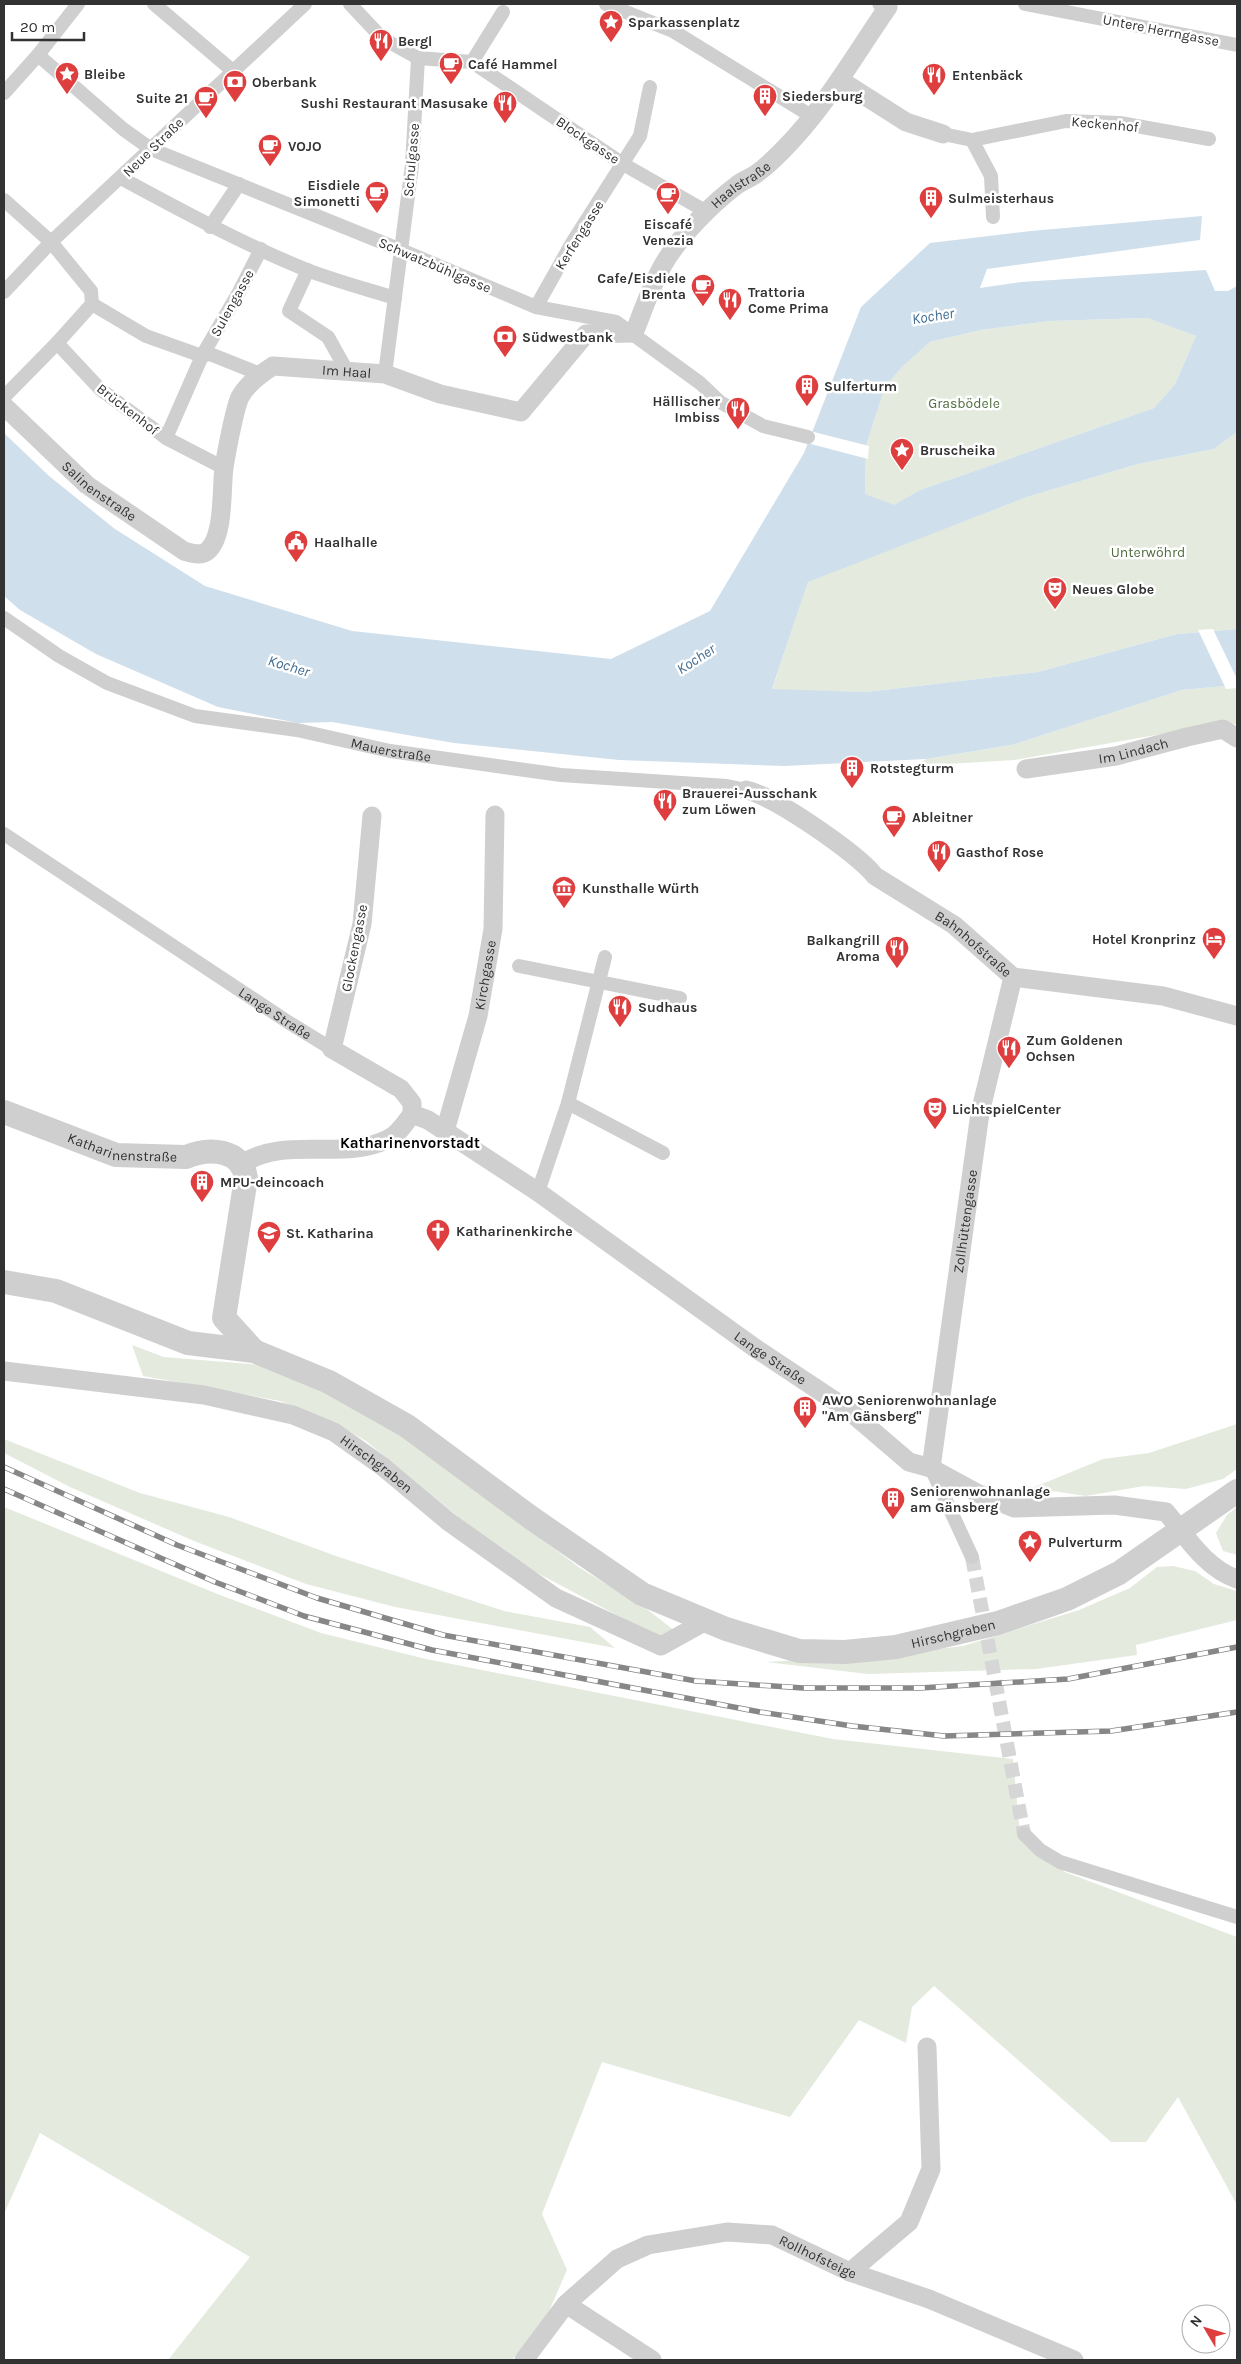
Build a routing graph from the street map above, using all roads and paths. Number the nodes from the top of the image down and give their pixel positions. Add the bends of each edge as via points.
1 (78, 4) edge
2 (154, 4) edge
3 (305, 4) edge
4 (350, 4) edge
5 (606, 4) edge
6 (1025, 4) edge
7 (886, 5) edge
8 (503, 12) dead end
9 (1237, 45) edge
10 (38, 55) junction
11 (418, 58) junction
12 (472, 62) junction
13 (233, 71) junction
14 (840, 80) junction
15 (6, 87) edge
16 (650, 87) dead end
17 (813, 117) junction
18 (944, 134) joint
19 (1209, 139) dead end
20 (972, 140) junction
21 (150, 149) junction
22 (623, 164) junction
23 (122, 178) junction
24 (239, 184) junction
25 (4, 200) edge
26 (707, 212) junction
27 (993, 217) dead end
28 (210, 226) junction
29 (51, 242) junction
30 (261, 249) junction
31 (401, 250) junction
32 (308, 270) junction
33 (4, 292) edge
34 (395, 298) junction
35 (92, 304) junction
36 (536, 307) junction
37 (634, 333) junction
38 (57, 343) junction
39 (202, 356) junction
40 (347, 371) junction
41 (260, 374) junction
42 (385, 374) junction
43 (4, 397) edge
44 (4, 406) edge
45 (808, 437) dead end
46 (166, 438) junction
47 (224, 468) junction
48 (206, 552) joint
49 (4, 618) edge
50 (1237, 738) edge
51 (1026, 770) dead end
52 (746, 790) joint
53 (495, 815) dead end
54 (372, 816) dead end
55 (795, 816) joint
56 (4, 834) edge
57 (606, 957) dead end
58 (519, 966) dead end
59 (1013, 977) junction
60 (599, 981) junction
61 (680, 998) dead end
62 (1237, 1016) edge
63 (332, 1049) junction
64 (568, 1104) junction
65 (4, 1112) edge
66 (412, 1114) junction
67 (445, 1131) junction
68 (663, 1153) dead end
69 (242, 1164) junction
70 (538, 1192) junction
71 (4, 1282) edge
72 (224, 1318) junction
73 (188, 1343) junction
74 (254, 1351) junction
75 (4, 1371) edge
76 (931, 1468) junction
77 (1237, 1491) edge
78 (1181, 1531) junction
79 (972, 1557) tunnel mouth
80 (1237, 1579) edge
81 (706, 1621) junction
82 (1024, 1834) tunnel mouth
83 (1237, 1917) edge
84 (926, 2047) dead end
85 (850, 2272) junction
86 (566, 2304) junction
87 (524, 2360) edge
88 (652, 2360) edge
89 (1074, 2360) edge

1 - 10 street
2 - 13 street
3 - 13 street, Neue Straße
4 - 11 street via 382,38
5 - 17 street via 673,31
6 - 9 street, Untere Herrngasse
7 - 14 street, Haalstraße
8 - 12 street
10 - 15 street
10 - 21 street, Schwatzbühlgasse via 122,129
11 - 12 street
11 - 31 street, Schulgasse via 412,165
12 - 22 street, Blockgasse
13 - 21 street, Neue Straße
14 - 17 street, Haalstraße
14 - 18 street via 906,122
16 - 22 street, Kerfengasse via 640,136
17 - 26 street, Haalstraße via 765,167 737,185
18 - 20 street
19 - 20 street, Keckenhof via 1120,123 1066,121
20 - 27 street via 991,176
21 - 23 street, Neue Straße
21 - 24 street, Schwatzbühlgasse
22 - 26 street, Blockgasse
22 - 36 street, Kerfengasse
23 - 28 street
23 - 29 street, Neue Straße
24 - 28 street
24 - 31 street, Schwatzbühlgasse
25 - 29 street
26 - 37 street, Haalstraße via 666,259
28 - 30 street
29 - 33 street, Neue Straße
29 - 35 street via 91,291
30 - 32 street
30 - 39 street, Sulengasse
31 - 34 street, Schulgasse
31 - 36 street, Schwatzbühlgasse
32 - 34 street
32 - 40 street via 289,311 328,337
34 - 42 street, Schulgasse
35 - 38 street
35 - 39 street, Sulengasse via 146,336
36 - 37 street, Schwatzbühlgasse via 616,322
37 - 42 street, Im Haal via 586,334 522,412 440,394
37 - 45 street, Schwatzbühlgasse via 720,402 763,426
38 - 43 street
38 - 46 street, Brückenhof via 100,389
39 - 41 street, Sulengasse via 210,354
39 - 46 street, Sulengasse
40 - 41 street, Im Haal via 274,366
40 - 42 street, Im Haal
41 - 47 street, Im Haal via 240,396
44 - 48 street, Salinenstraße via 87,485 184,551
46 - 47 street, Brückenhof
47 - 48 street, Im Haal via 222,507 216,536
49 - 52 street, Mauerstraße via 59,656 107,683 195,716 297,730 390,751 561,775
50 - 51 street, Im Lindach via 1223,729 1116,756
52 - 55 street, Mauerstraße via 762,795
53 - 67 street, Kirchgasse via 493,929 478,1016
54 - 63 street, Glockengasse via 362,924
55 - 59 street, Bahnhofstraße via 840,844 875,876 954,925
56 - 63 street, Lange Straße
57 - 60 street
58 - 60 street
59 - 62 street, Bahnhofstraße via 1163,996
59 - 76 street, Zollhüttengasse via 980,1113
60 - 61 street
60 - 64 street
63 - 66 street, Lange Straße via 401,1089 412,1103
64 - 68 street
64 - 70 street
65 - 69 street, Katharinenstraße via 116,1154 186,1156 225,1152
66 - 67 street, Lange Straße
66 - 69 street via 389,1139 348,1149 297,1148 251,1158
67 - 70 street, Lange Straße
69 - 72 street via 246,1178
70 - 76 street, Lange Straße via 755,1348 847,1409 909,1462
71 - 73 street, Hirschgraben via 56,1291
72 - 73 street
72 - 74 street
73 - 74 street, Hirschgraben
74 - 81 street, Hirschgraben via 329,1382 407,1426 642,1594
75 - 81 street, Hirschgraben via 204,1395 293,1415 334,1432 382,1466 450,1522 556,1598 661,1646
76 - 78 street, Lange Straße via 977,1493 1014,1508 1114,1505 1166,1512
76 - 79 street
77 - 78 street, Hirschgraben
78 - 80 street, Lange Straße via 1205,1560
78 - 81 street, Hirschgraben via 1119,1573 1067,1599 998,1623 896,1647 845,1652 799,1651
82 - 83 street via 1040,1850 1060,1862
84 - 85 street via 931,2170 909,2222
85 - 86 street, Rollhofsteige via 772,2235 727,2232 648,2245 617,2259
85 - 89 street, Rollhofsteige via 929,2299
86 - 87 street, Rollhofsteige
86 - 88 street

